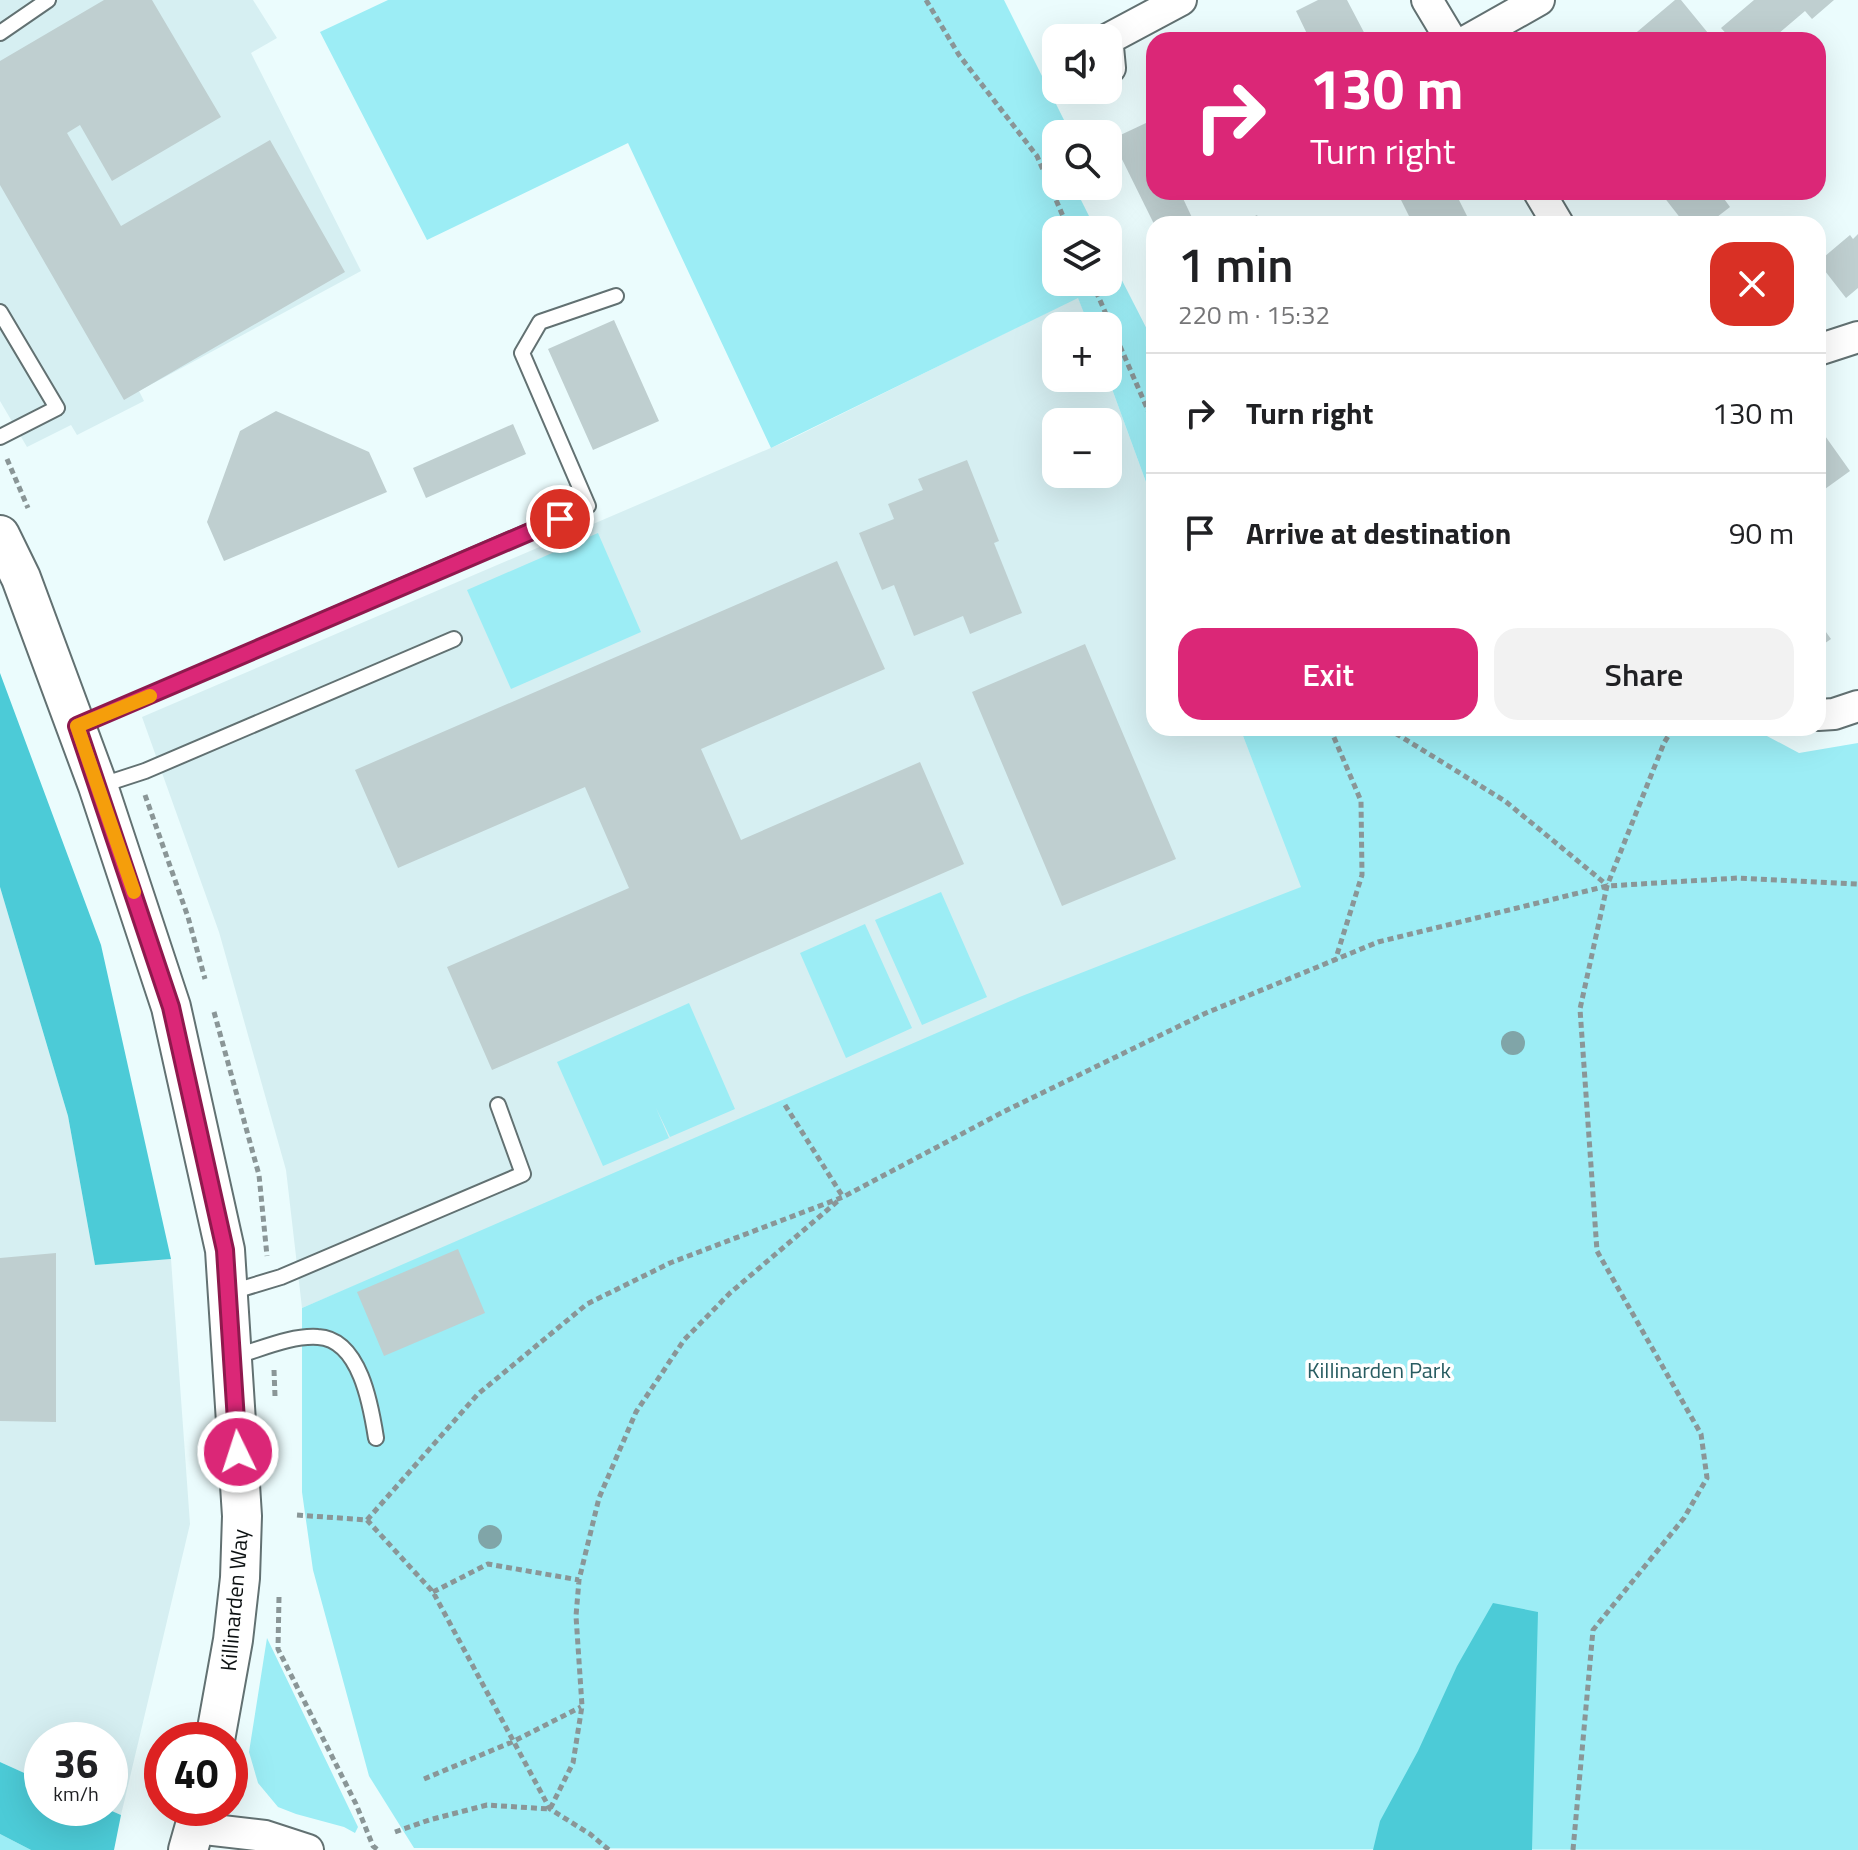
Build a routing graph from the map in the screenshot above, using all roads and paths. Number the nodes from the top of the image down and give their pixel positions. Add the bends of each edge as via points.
1 (48, 0) edge
2 (926, 0) edge
3 (1181, 0) edge
4 (1427, 0) edge
5 (1539, 0) edge
6 (1446, 32) edge
7 (1482, 32) edge
8 (0, 33) edge
9 (1122, 42) edge
10 (1063, 216) edge
11 (616, 296) dead end
12 (1098, 296) edge
13 (0, 312) edge
14 (1858, 337) edge
15 (1826, 347) edge
16 (1146, 406) edge
17 (0, 437) edge
18 (0, 535) edge
19 (454, 639) dead end
20 (1858, 706) edge
21 (1826, 714) edge
22 (77, 726) junction
23 (1333, 736) edge
24 (1400, 736) edge
25 (1668, 736) edge
26 (98, 786) junction
27 (1858, 884) edge
28 (1607, 886) junction
29 (1335, 962) junction
30 (498, 1105) dead end
31 (785, 1105) dead end
32 (843, 1197) junction
33 (228, 1293) junction
34 (233, 1357) junction
35 (376, 1438) dead end
36 (297, 1515) dead end
37 (367, 1520) junction
38 (579, 1580) junction
39 (433, 1592) junction
40 (582, 1706) junction
41 (218, 1722) edge
42 (512, 1742) junction
43 (424, 1779) dead end
44 (550, 1809) junction
45 (194, 1829) edge
46 (395, 1832) dead end
47 (308, 1850) edge
48 (609, 1850) edge
49 (1573, 1850) edge

1 - 8 lane
2 - 10 path via 959,55 1037,156
3 - 9 street
4 - 6 street
5 - 7 street
11 - 22 lane via 540,322 522,353 588,506
12 - 16 path
13 - 17 lane via 57,408
14 - 15 street
18 - 22 street, Killinarden Way
19 - 26 lane via 145,771
20 - 21 street
22 - 26 street, Killinarden Way
23 - 29 path via 1361,801 1362,875
24 - 28 path via 1505,801
25 - 28 path
26 - 33 street, Killinarden Way via 171,1007 225,1250
27 - 28 path via 1738,878
28 - 29 path via 1378,942
28 - 49 path via 1580,1009 1597,1251 1701,1434 1707,1478 1684,1518 1593,1630
29 - 32 path via 1206,1013
30 - 33 lane via 523,1174 281,1277
31 - 32 path
32 - 37 path via 670,1263 587,1304 478,1394
32 - 38 path via 730,1293 684,1340 636,1412 599,1498
33 - 34 street, Killinarden Way
34 - 35 lane via 320,1336 339,1345 363,1374
34 - 41 street, Killinarden Way via 240,1578
36 - 37 path
37 - 39 path
38 - 39 path via 488,1564
38 - 40 path
39 - 42 path
40 - 42 path
40 - 44 path via 573,1763
42 - 43 path
42 - 44 path
44 - 46 path via 487,1805
44 - 48 path
45 - 47 street via 265,1836

